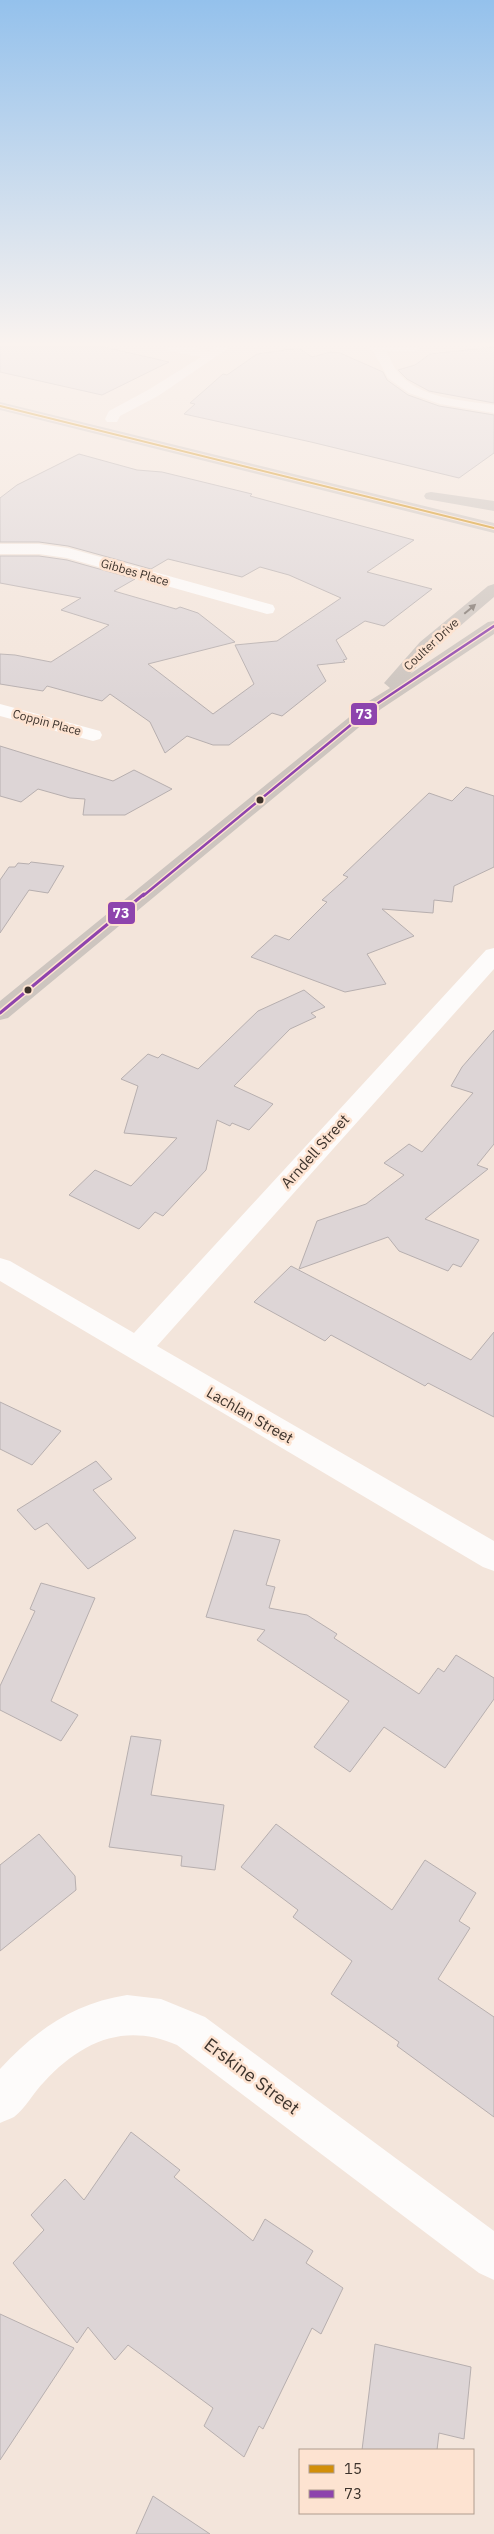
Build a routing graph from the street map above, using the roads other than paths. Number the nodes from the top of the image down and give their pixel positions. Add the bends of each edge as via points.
1 (241, 465) edge
2 (494, 506) edge
3 (494, 511) edge
4 (467, 521) junction
5 (494, 528) edge
6 (494, 536) edge
7 (0, 548) edge
8 (492, 589) edge
9 (267, 609) dead end
10 (494, 626) edge
11 (375, 705) junction
12 (0, 710) edge
13 (93, 735) dead end
14 (494, 955) edge
15 (0, 1013) edge
16 (2, 1270) edge
17 (136, 1348) junction
18 (494, 1557) edge
19 (0, 2102) edge
20 (494, 2258) edge

1 - 4 main road
2 - 3 main road via 422,494
4 - 5 main road
4 - 6 main road
7 - 9 street, Gibbes Place via 68,553
11 -> 8 main road, Coulter Drive via 426,646
10 - 11 main road, Coulter Drive
11 - 15 main road, Coulter Drive
12 - 13 street, Coppin Place
14 - 17 street, Arndell Street
16 - 17 street, Lachlan Street
17 - 18 street, Lachlan Street
19 - 20 street, Erskine Street via 18,2077 60,2038 105,2017 151,2017 191,2030

